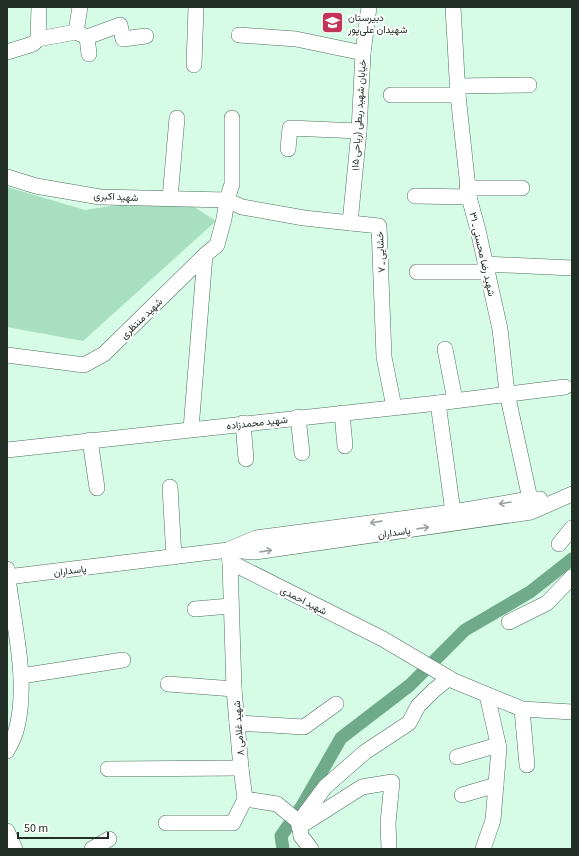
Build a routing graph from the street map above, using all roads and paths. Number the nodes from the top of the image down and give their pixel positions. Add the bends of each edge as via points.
1 (39, 7) edge
2 (80, 7) edge
3 (196, 7) edge
4 (369, 7) edge
5 (453, 7) edge
6 (81, 34) junction
7 (239, 35) dead end
8 (146, 36) dead end
9 (38, 39) junction
10 (7, 52) edge
11 (363, 53) junction
12 (89, 54) dead end
13 (194, 65) dead end
14 (529, 85) dead end
15 (458, 90) junction
16 (391, 95) dead end
17 (177, 118) dead end
18 (232, 118) dead end
19 (358, 131) junction
20 (288, 149) dead end
21 (7, 178) edge
22 (522, 188) dead end
23 (468, 192) junction
24 (415, 196) dead end
25 (170, 198) junction
26 (227, 200) junction
27 (350, 223) junction
28 (205, 255) junction
29 (486, 268) junction
30 (572, 268) edge
31 (417, 272) dead end
32 (445, 350) dead end
33 (7, 355) edge
34 (565, 386) dead end
35 (507, 393) junction
36 (455, 400) junction
37 (438, 403) junction
38 (394, 407) junction
39 (342, 413) junction
40 (298, 417) junction
41 (243, 423) junction
42 (192, 429) junction
43 (90, 440) junction
44 (345, 446) dead end
45 (7, 450) edge
46 (302, 453) dead end
47 (246, 459) dead end
48 (170, 487) dead end
49 (97, 488) dead end
50 (572, 494) edge
51 (530, 499) junction
52 (557, 500) junction
53 (453, 512) junction
54 (572, 528) edge
55 (559, 544) dead end
56 (229, 556) junction
57 (174, 557) junction
58 (7, 574) edge
59 (572, 577) edge
60 (230, 606) junction
61 (195, 609) dead end
62 (509, 622) dead end
63 (122, 660) dead end
64 (22, 676) junction
65 (445, 676) junction
66 (168, 684) dead end
67 (234, 688) junction
68 (487, 695) junction
69 (336, 704) dead end
70 (522, 709) junction
71 (572, 712) edge
72 (237, 723) junction
73 (498, 745) junction
74 (7, 751) edge
75 (457, 757) dead end
76 (527, 765) dead end
77 (241, 768) junction
78 (108, 769) dead end
79 (496, 785) junction
80 (462, 795) dead end
81 (245, 799) junction
82 (166, 823) dead end
83 (299, 824) junction
84 (7, 831) edge
85 (109, 839) dead end
86 (488, 848) edge
87 (15, 849) edge
88 (92, 849) edge
89 (311, 849) edge
90 (388, 849) edge

1 - 9 street
2 - 6 street
3 - 13 street
4 - 11 street, خیابان شهید ربطی (ریاحی ۱۵)
5 - 15 street, شهید رضا محسنی ـ ۳۱
6 - 8 street via 120,25 123,39
6 - 9 street
6 - 12 street
7 - 11 street via 296,39
9 - 10 street via 33,44
11 - 19 street, خیابان شهید ربطی (ریاحی ۱۵)
14 - 15 street
15 - 16 street
15 - 23 street, شهید رضا محسنی ـ ۳۱
17 - 25 street
18 - 26 street, شهید منتظری via 232,184
19 - 20 street via 290,128
19 - 27 street, خیابان شهید ربطی (ریاحی ۱۵)
21 - 25 street, شهید اکبری via 36,186 100,197
22 - 23 street
23 - 24 street
23 - 29 street, شهید رضا محسنی ـ ۳۱
25 - 26 street, شهید اکبری
26 - 27 street, خشایی ـ ۷ via 242,207
26 - 28 street, شهید منتظری via 217,245
27 - 38 street, خشایی ـ ۷ via 379,226 384,357
28 - 33 street, شهید منتظری via 104,354 84,365
28 - 42 street
29 - 30 street
29 - 31 street
29 - 35 street, شهید رضا محسنی ـ ۳۱ via 500,329
32 - 36 street
34 - 35 street, شهید محمدزاده
35 - 36 street, شهید محمدزاده
35 - 51 street, شهید رضا محسنی ـ ۳۱
36 - 37 street, شهید محمدزاده
37 - 38 street, شهید محمدزاده
37 - 53 street
38 - 39 street, شهید محمدزاده
39 - 40 street, شهید محمدزاده
39 - 44 street
40 - 41 street, شهید محمدزاده
40 - 46 street
41 - 42 street, شهید محمدزاده
41 - 47 street
42 - 43 street, شهید محمدزاده
43 - 45 street, شهید محمدزاده
43 - 49 street
48 - 57 street
50 - 52 street, پاسداران
51 - 52 street, پاسداران
51 -> 53 street, پاسداران
56 -> 52 street, پاسداران via 531,512
53 -> 56 street, پاسداران via 256,538
54 - 55 street
56 - 57 street, پاسداران
56 - 60 street, ۸ شهید غلامی
56 - 65 street, شهید احمدی
57 - 58 street, پاسداران
58 - 64 street
59 - 62 street via 547,603
60 - 61 street
60 - 67 street, ۸ شهید غلامی
63 - 64 street
64 - 74 street via 16,732
65 - 68 street, شهید احمدی
65 - 83 street via 418,706 409,723 365,752 325,787
66 - 67 street
67 - 72 street, ۸ شهید غلامی
68 - 70 street, شهید احمدی
68 - 73 street
69 - 72 street via 304,727
70 - 71 street, شهید احمدی
70 - 76 street
72 - 77 street, ۸ شهید غلامی
73 - 75 street
73 - 79 street
77 - 78 street
77 - 81 street, ۸ شهید غلامی
79 - 80 street
79 - 86 street via 494,820
81 - 82 street via 233,823
81 - 83 street via 277,804
83 - 89 street via 301,836
83 - 90 street via 362,787 392,782
84 - 87 street
85 - 88 street

